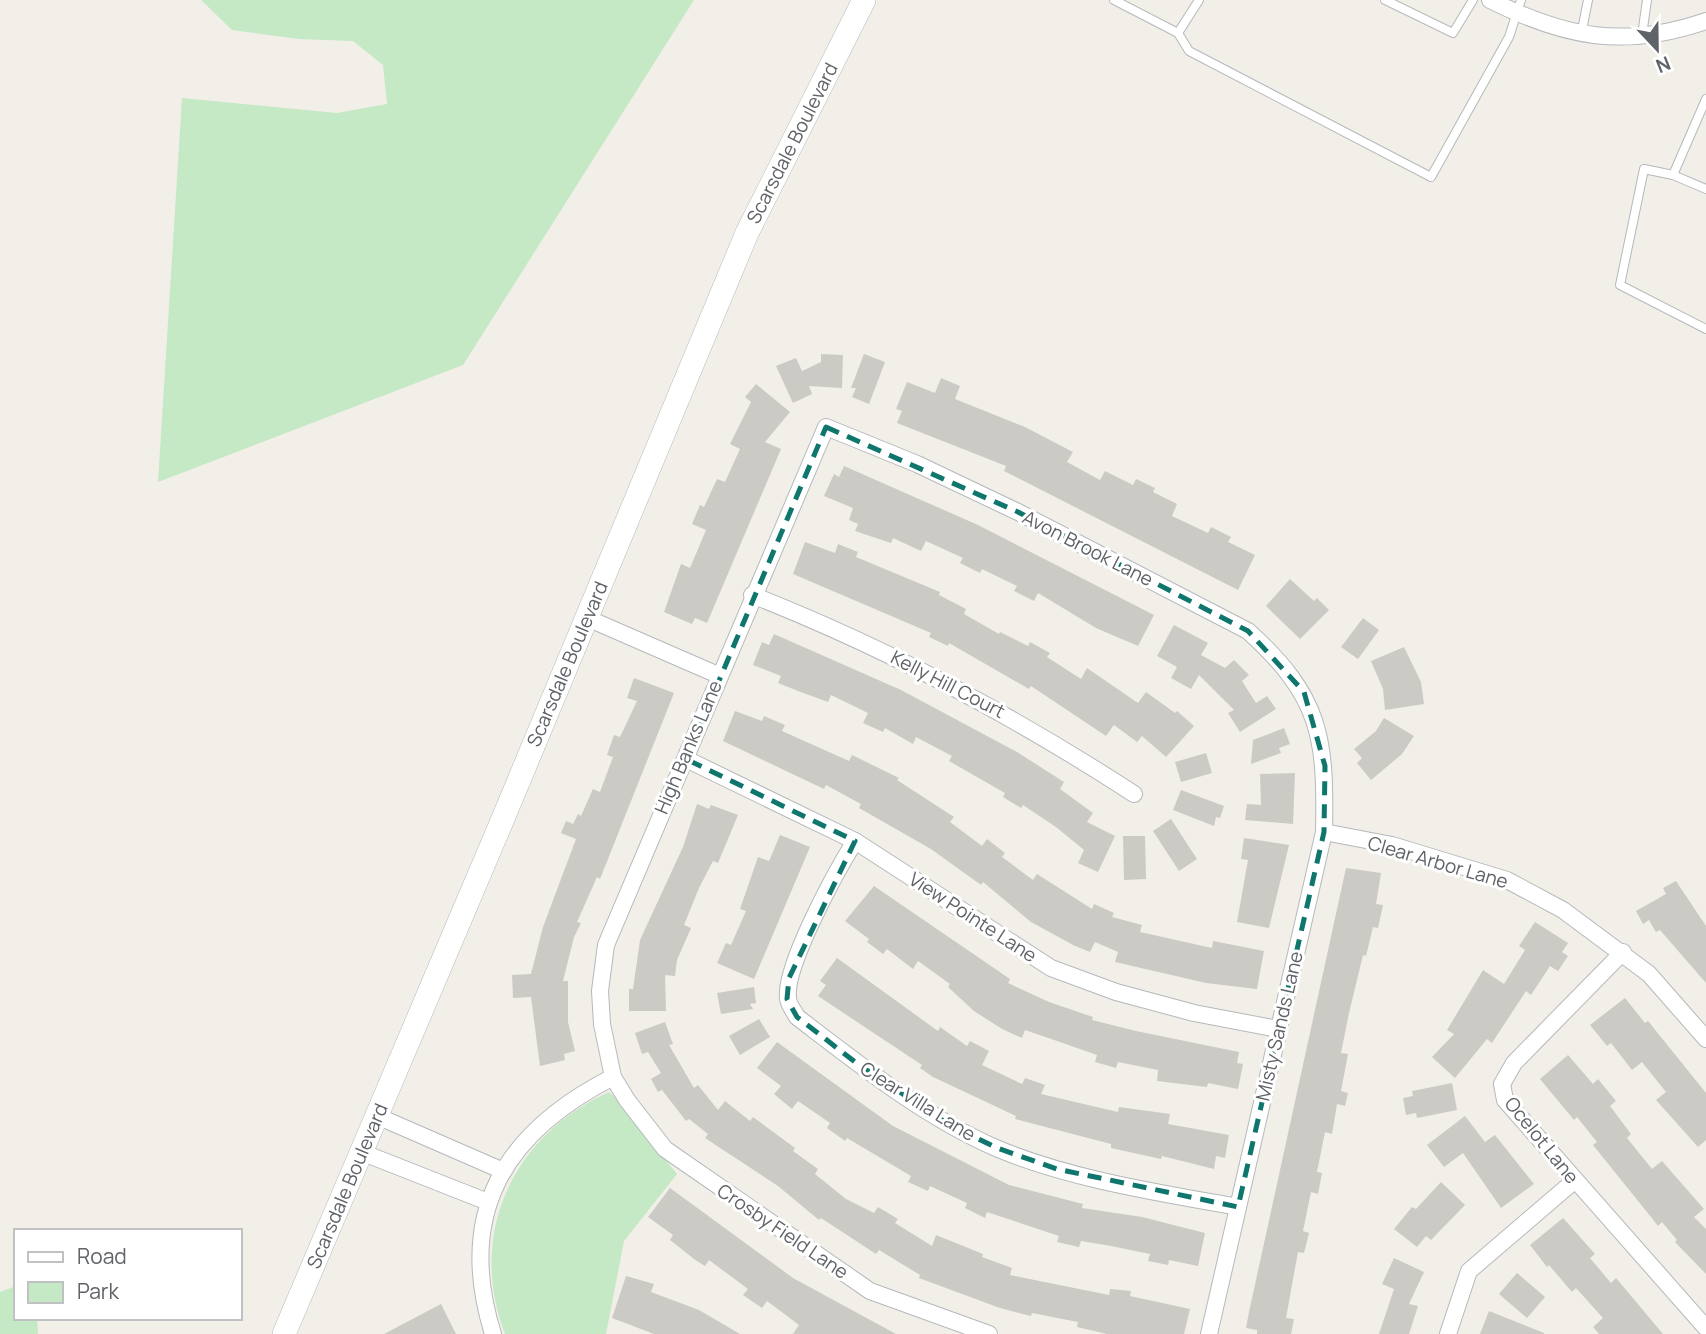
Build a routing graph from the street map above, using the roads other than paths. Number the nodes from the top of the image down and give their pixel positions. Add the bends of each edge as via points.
1 (864, 0) edge
2 (1114, 0) edge
3 (1199, 0) edge
4 (1385, 0) edge
5 (1472, 0) edge
6 (1490, 0) edge
7 (1588, 0) edge
8 (1647, 0) edge
9 (1520, 7) edge
10 (1706, 21) edge
11 (1178, 33) junction
12 (1581, 35) junction
13 (1642, 35) junction
14 (1706, 99) edge
15 (1673, 175) junction
16 (1706, 189) edge
17 (1706, 330) edge
18 (826, 427) joint
19 (752, 595) junction
20 (587, 618) junction
21 (718, 675) junction
22 (1312, 717) joint
23 (686, 759) junction
24 (1134, 793) dead end
25 (1324, 832) junction
26 (855, 841) junction
27 (1623, 952) junction
28 (1278, 1029) junction
29 (1706, 1039) edge
30 (613, 1077) junction
31 (377, 1116) junction
32 (361, 1152) junction
33 (501, 1170) junction
34 (1574, 1181) junction
35 (488, 1202) junction
36 (1238, 1207) junction
37 (1706, 1328) edge
38 (284, 1334) edge
39 (494, 1334) edge
40 (989, 1334) edge
41 (1209, 1334) edge
42 (1448, 1334) edge

1 - 20 main road, Scarsdale Boulevard via 747,233
2 - 11 lane
3 - 11 lane
4 - 5 lane via 1453,33
6 - 9 street
7 - 12 lane
8 - 13 lane
9 - 11 lane via 1432,177 1189,51
9 - 12 street
10 - 13 street
12 - 13 street
14 - 15 lane
15 - 16 lane
15 - 17 lane via 1644,169 1620,285
18 - 19 street, High Banks Lane
18 - 22 street, Avon Brook Lane via 1018,512 1248,631 1276,656 1304,692
19 - 21 street, High Banks Lane
19 - 24 street, Kelly Hill Court via 960,688
20 - 21 street
20 - 31 main road, Scarsdale Boulevard
21 - 23 street, High Banks Lane
22 - 25 street, Misty Sands Lane via 1325,766
23 - 26 street, View Pointe Lane
23 - 30 street, High Banks Lane via 606,945 600,991
25 - 27 street, Clear Arbor Lane via 1392,845 1507,880 1563,910
25 - 28 street, Misty Sands Lane
26 - 28 street, View Pointe Lane via 1051,968 1116,992
26 - 36 street, Clear Villa Lane via 837,870 789,978 788,999 797,1017 905,1097 997,1149 1057,1168
27 - 29 street, Clear Arbor Lane via 1649,974
27 - 34 street, Ocelot Lane via 1514,1063 1502,1084 1505,1100
28 - 36 street, Misty Sands Lane
30 - 33 street via 579,1094 531,1132
30 - 40 street, Crosby Field Lane via 666,1149 706,1180 870,1291
31 - 32 main road, Scarsdale Boulevard
31 - 33 street
32 - 35 street
32 - 38 main road, Scarsdale Boulevard
33 - 35 street
34 - 37 street, Ocelot Lane
34 - 42 street via 1469,1271
35 - 39 street via 483,1273
36 - 41 street, Misty Sands Lane

